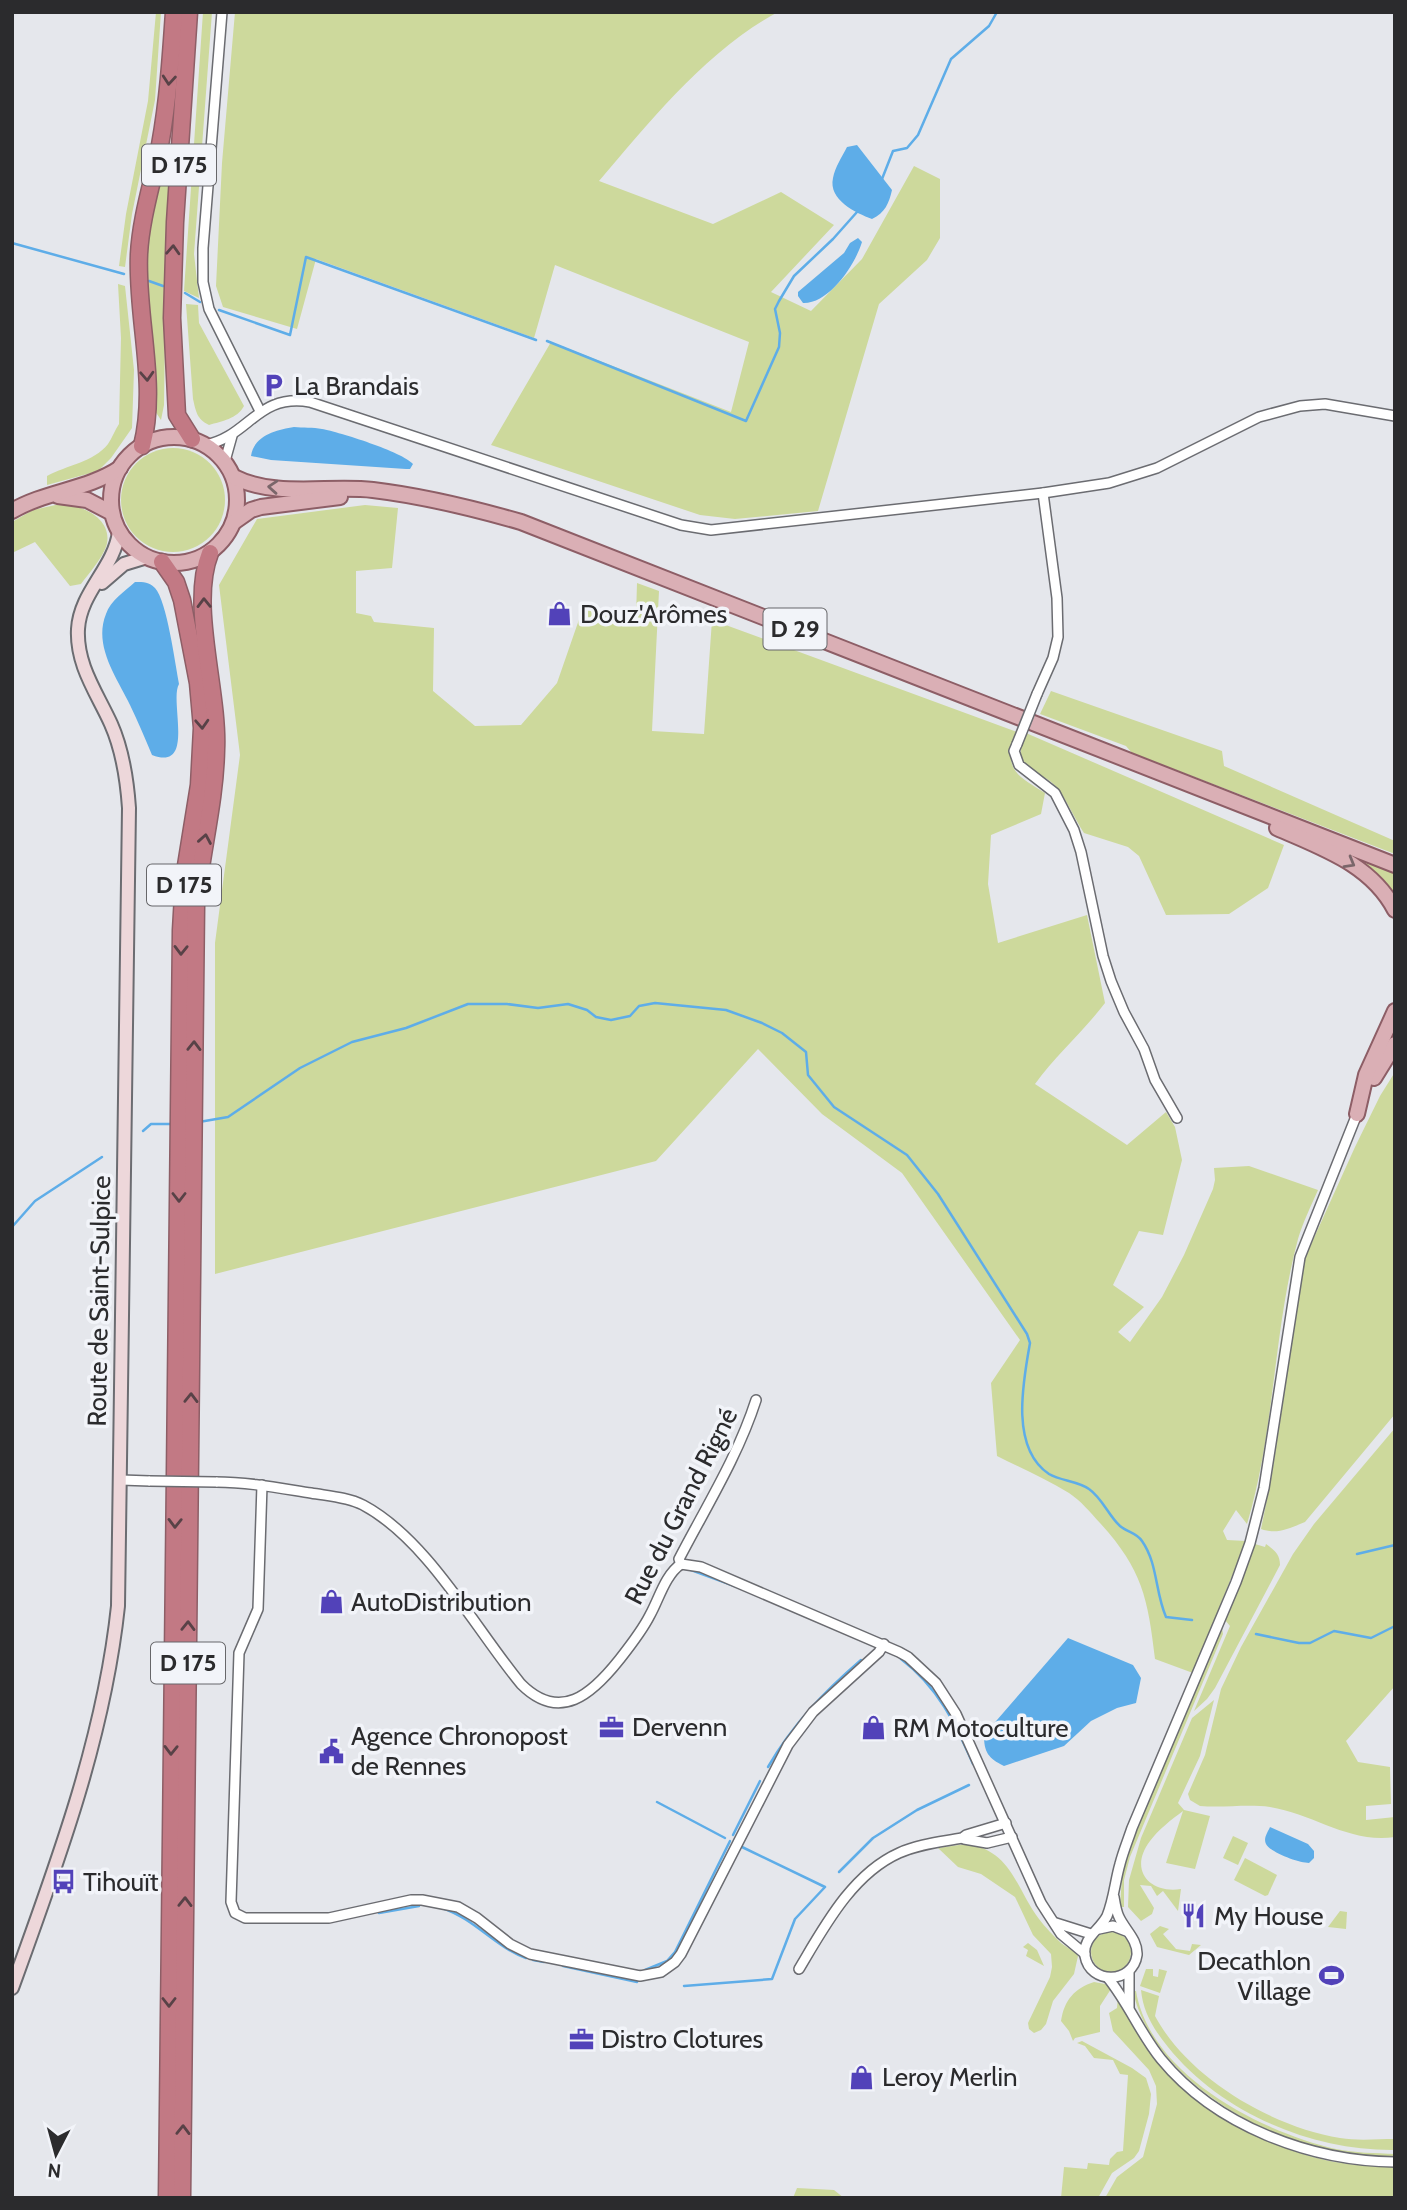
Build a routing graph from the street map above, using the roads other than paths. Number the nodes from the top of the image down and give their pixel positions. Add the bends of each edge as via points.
1 (174, 12) edge
2 (189, 12) edge
3 (222, 12) edge
4 (260, 411) junction
5 (1395, 416) edge
6 (233, 436) junction
7 (199, 442) junction
8 (142, 446) junction
9 (225, 461) junction
10 (120, 468) junction
11 (234, 477) junction
12 (1043, 493) junction
13 (49, 496) junction
14 (414, 498) junction
15 (12, 510) edge
16 (112, 513) junction
17 (234, 522) junction
18 (119, 532) junction
19 (210, 553) junction
20 (154, 560) junction
21 (83, 608) junction
22 (1201, 790) junction
23 (1395, 865) edge
24 (1395, 910) edge
25 (1395, 1011) edge
26 (1395, 1044) edge
27 (1395, 1060) edge
28 (1357, 1114) junction
29 (1177, 1118) dead end
30 (186, 1122) junction
31 (756, 1400) dead end
32 (121, 1480) junction
33 (262, 1485) junction
34 (681, 1564) junction
35 (884, 1644) junction
36 (1006, 1823) junction
37 (1012, 1837) junction
38 (962, 1839) junction
39 (1114, 1896) junction
40 (1056, 1923) junction
41 (1095, 1931) junction
42 (1126, 1931) junction
43 (1084, 1955) junction
44 (799, 1969) dead end
45 (1129, 1971) junction
46 (1108, 1978) junction
47 (12, 1988) edge
48 (1129, 2007) junction
49 (1395, 2162) edge
50 (167, 2198) edge
51 (182, 2198) edge

1 -> 8 highway, D 175 via 168,93 139,254 147,379
7 -> 2 highway, D 175 via 177,415 172,318
3 - 4 street via 203,267 209,309
4 - 6 street
4 - 12 street via 289,401 318,404 696,529
5 - 12 street via 1325,404 1280,410 1157,468 1109,483
6 - 7 street via 221,442
6 - 9 street
7 - 8 main road via 167,437
7 - 9 main road
8 - 10 main road
9 - 11 main road
10 - 13 main road via 99,481
10 - 16 main road via 112,490
14 -> 11 main road, D 29 via 370,490 261,486
11 - 17 main road via 238,499
12 - 29 street, bridge via 1058,637 1014,751 1019,765 1055,793 1074,830 1111,981
13 - 15 main road
13 - 16 main road via 87,500
14 - 17 main road, D 29 via 348,496 270,505 251,510
14 - 22 main road, D 29 via 472,508 567,539
16 - 18 main road
17 - 19 main road
18 - 20 main road via 131,547
18 - 21 street, Route de Saint-Sulpice via 114,553
19 - 20 main road via 187,562
30 -> 19 highway, D 175 via 196,905 216,750 204,599
20 - 21 street, Route de Saint-Sulpice via 124,564 94,590
20 -> 30 highway, D 175 via 176,582 182,600 202,728 182,904
21 - 32 street, Route de Saint-Sulpice via 78,648 121,752 129,808
22 - 23 main road, D 29
22 -> 24 main road via 1223,805 1356,866 1380,887
25 - 28 main road via 1367,1075
26 - 28 main road
27 - 28 main road
28 - 39 street via 1300,1257 1264,1488 1250,1543 1132,1828
30 -> 50 highway, D 175
51 -> 30 highway, D 175
31 - 34 street, Rue du Grand Rigné via 750,1422 679,1559
32 - 33 street, Rue du Grand Rigné, bridge
32 - 47 street, Route de Saint-Sulpice via 118,1606 102,1712
33 - 34 street, Rue du Grand Rigné via 344,1499 392,1525 419,1550 521,1684 548,1702 575,1699 595,1688 635,1638 669,1576
33 - 35 street via 258,1609 239,1653 231,1895 235,1913 252,1920 346,1916 411,1900 436,1901 469,1913 530,1954 640,1976 661,1972 675,1962 788,1745 813,1712
34 - 35 street via 701,1567
35 - 36 street via 908,1657 949,1700
36 - 37 street
36 - 38 street
37 - 38 street via 987,1843
37 - 40 street via 1041,1903
38 - 44 street via 912,1848 874,1869 832,1915
39 - 41 street
39 - 42 street
40 - 41 street
40 - 43 street
41 - 42 street via 1113,1926
41 - 43 street via 1087,1940
42 - 45 street via 1137,1957
43 - 46 street via 1093,1972
45 - 46 street
45 - 48 street
46 - 48 street
48 - 49 street via 1144,2036 1174,2074 1234,2118 1320,2154

